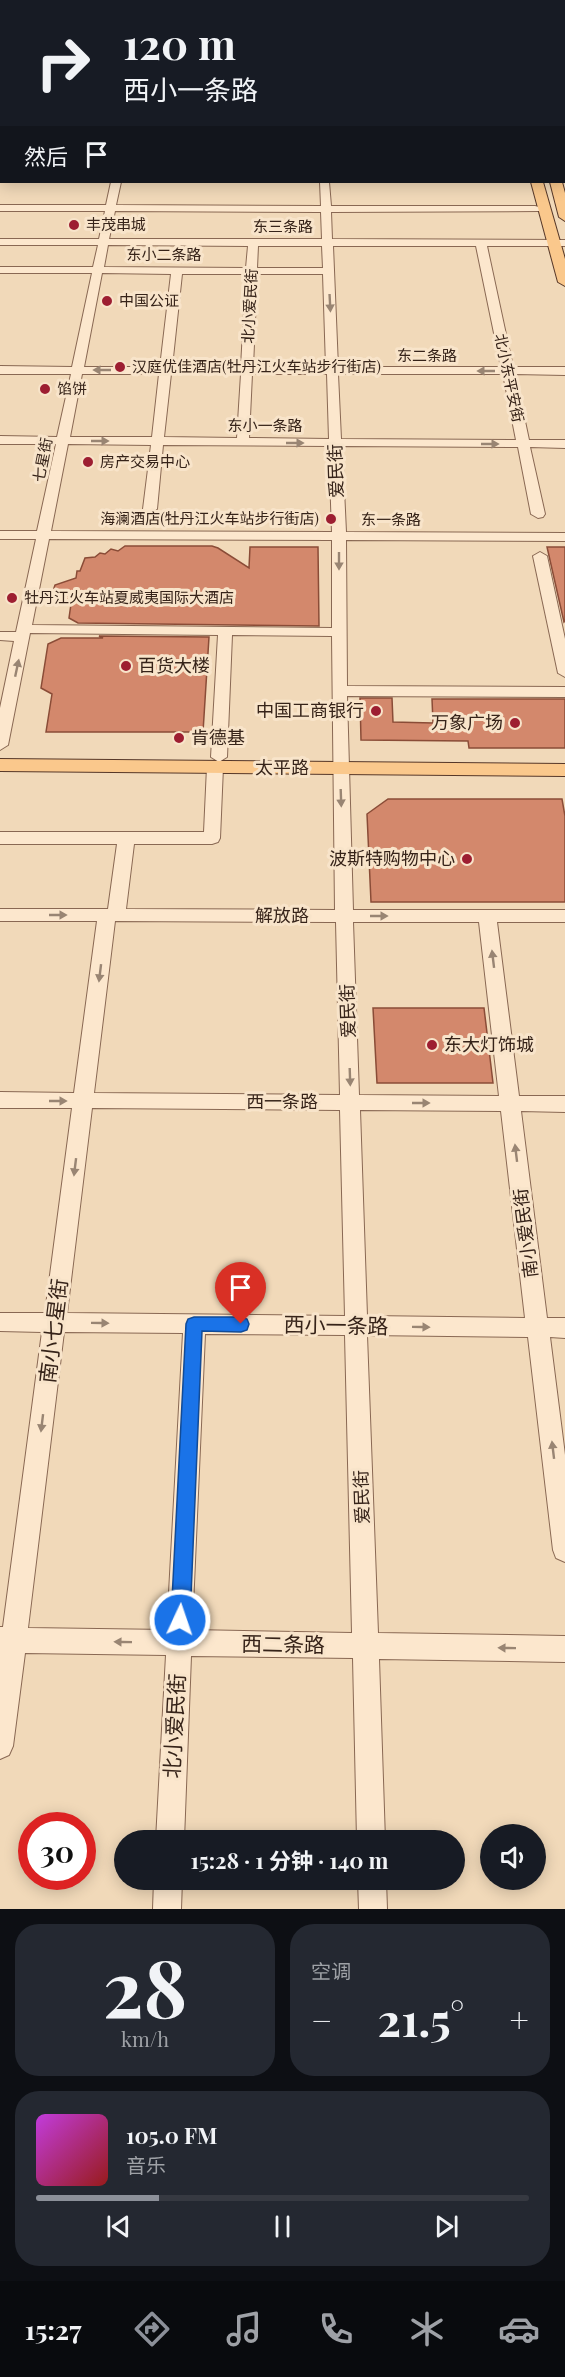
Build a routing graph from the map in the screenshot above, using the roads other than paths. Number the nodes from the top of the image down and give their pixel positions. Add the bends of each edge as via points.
1 (116, 183) edge
2 (325, 183) edge
3 (537, 183) edge
4 (556, 183) edge
5 (0, 208) edge
6 (110, 208) junction
7 (326, 209) junction
8 (535, 209) dead end
9 (565, 217) edge
10 (0, 242) edge
11 (103, 242) junction
12 (253, 242) junction
13 (327, 243) junction
14 (481, 243) junction
15 (559, 243) edge
16 (0, 270) edge
17 (98, 270) junction
18 (177, 270) junction
19 (252, 271) junction
20 (328, 271) junction
21 (565, 282) edge
22 (0, 370) edge
23 (77, 370) junction
24 (166, 370) junction
25 (247, 371) junction
26 (334, 371) junction
27 (508, 371) junction
28 (565, 371) edge
29 (0, 441) edge
30 (64, 441) junction
31 (158, 442) junction
32 (243, 442) junction
33 (335, 443) junction
34 (523, 444) junction
35 (565, 444) edge
36 (150, 509) dead end
37 (538, 514) dead end
38 (0, 535) edge
39 (45, 535) junction
40 (339, 536) junction
41 (565, 537) edge
42 (540, 556) dead end
43 (225, 631) junction
44 (338, 632) junction
45 (25, 633) junction
46 (0, 636) edge
47 (565, 673) edge
48 (339, 691) junction
49 (565, 692) edge
50 (0, 745) edge
51 (0, 757) edge
52 (565, 760) edge
53 (217, 762) junction
54 (340, 763) junction
55 (0, 765) edge
56 (565, 770) edge
57 (0, 838) edge
58 (126, 838) junction
59 (0, 915) edge
60 (112, 915) junction
61 (346, 916) junction
62 (487, 916) junction
63 (565, 916) edge
64 (0, 1100) edge
65 (83, 1101) junction
66 (351, 1102) junction
67 (510, 1103) junction
68 (565, 1104) edge
69 (0, 1322) edge
70 (55, 1322) junction
71 (194, 1324) junction
72 (358, 1326) junction
73 (538, 1328) junction
74 (565, 1328) edge
75 (565, 1550) edge
76 (7, 1640) edge
77 (179, 1643) junction
78 (367, 1646) junction
79 (565, 1649) edge
80 (0, 1746) edge
81 (170, 1830) edge
82 (371, 1830) edge
83 (167, 1890) edge
84 (372, 1890) edge
85 (166, 1909) edge
86 (373, 1909) edge

1 - 6 street, 七星街
2 - 7 street, 爱民街
3 - 15 main road
4 - 9 main road
5 - 6 street
6 - 7 street
6 - 11 street, 七星街
7 - 8 street
7 - 13 street, 爱民街
10 - 11 street, 东三条路
11 - 12 street, 东三条路
11 - 17 street, 七星街
12 - 13 street, 东三条路
12 - 19 street, 北小爱民街
13 - 14 street, 东三条路
13 - 20 street, 爱民街
14 - 15 street, 东三条路
14 - 27 street, 北小东平安街
15 - 21 main road
16 - 17 street, 东小二条路
17 - 18 street, 东小二条路
17 - 23 street, 七星街
18 - 19 street, 东小二条路
18 - 24 street
19 - 20 street, 东小二条路
19 - 25 street, 北小爱民街
20 -> 26 street, 爱民街
22 - 23 street, 东二条路
24 -> 23 street, 东二条路
23 - 30 street, 七星街
24 - 25 street, 东二条路
24 - 31 street
25 - 26 street, 东二条路
25 - 32 street, 北小爱民街
27 -> 26 street, 东二条路
26 - 33 street, 爱民街
27 - 28 street, 东二条路
27 - 34 street, 北小东平安街
29 - 30 street, 东小一条路
30 -> 31 street, 东小一条路
30 - 39 street, 七星街
31 - 32 street, 东小一条路
31 - 36 street
32 -> 33 street, 东小一条路
33 -> 34 street, 东小一条路
33 - 40 street, 爱民街
34 - 35 street, 东小一条路
34 - 37 street, 北小东平安街
38 - 39 street, 东一条路
39 - 40 street, 东一条路
39 - 45 street, 七星街
40 - 41 street, 东一条路
40 -> 44 street, 爱民街
42 - 47 street
43 - 44 street
43 - 45 street
43 - 53 street
44 - 48 street, 爱民街
45 - 46 street
50 -> 45 street, 七星街
48 - 49 street
48 - 54 street, 爱民街
51 - 53 main road, 太平路
52 - 54 main road, 太平路
53 - 54 main road, 太平路
53 - 55 main road, 太平路
53 - 58 street via 213,838
54 - 56 main road, 太平路
54 -> 61 street, 爱民街
57 - 58 street
58 - 60 street, 南小七星街
59 -> 60 street, 解放路
60 - 61 street, 解放路
60 -> 65 street, 南小七星街
61 -> 62 street, 解放路
61 -> 66 street, 爱民街
62 - 63 street, 解放路
67 -> 62 street, 南小爱民街
64 -> 65 street, 西一条路
65 - 66 street, 西一条路
65 -> 70 street, 南小七星街
66 -> 67 street, 西一条路
66 - 72 street, 爱民街
67 - 68 street, 西一条路
73 -> 67 street, 南小爱民街
69 - 70 street, 西小一条路
70 -> 71 street, 西小一条路
70 -> 76 street, 南小七星街
71 - 72 street, 西小一条路
71 - 77 street, 北小爱民街
72 -> 73 street, 西小一条路
72 - 78 street, 爱民街
73 - 74 street, 西小一条路
75 -> 73 street, 南小爱民街
77 -> 76 street, 西二条路
76 - 80 street, 南小七星街
77 - 78 street, 西二条路
77 - 81 street, 北小爱民街
79 -> 78 street, 西二条路
78 - 82 street, 爱民街
83 - 85 street
84 - 86 street

